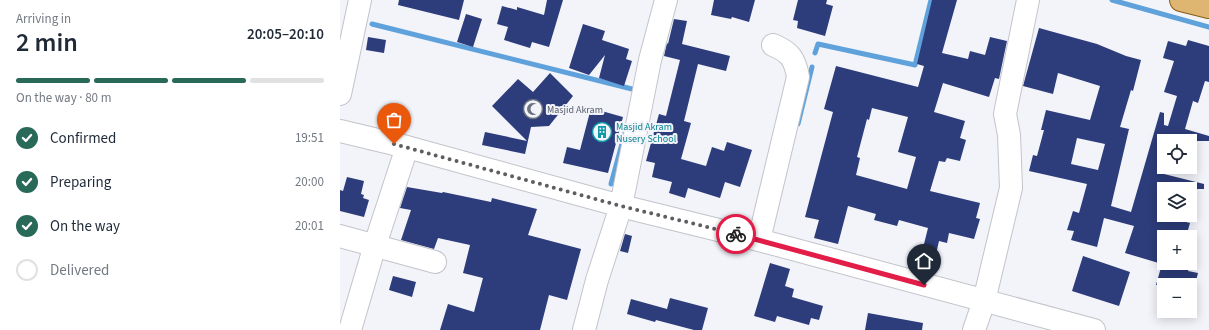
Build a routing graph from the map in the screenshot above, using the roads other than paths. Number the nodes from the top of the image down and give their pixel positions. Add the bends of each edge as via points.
1 (360, 0) edge
2 (666, 0) edge
3 (1028, 0) edge
4 (1181, 0) edge
5 (1209, 7) edge
6 (773, 45) dead end
7 (340, 94) edge
8 (340, 131) edge
9 (407, 146) junction
10 (621, 206) junction
11 (340, 236) edge
12 (759, 240) junction
13 (375, 245) junction
14 (435, 262) dead end
15 (984, 301) junction
16 (350, 330) edge
17 (584, 330) edge
18 (974, 330) edge
19 (1094, 330) edge

1 - 7 street
2 - 10 street via 650,60
3 - 15 street via 1006,114 1011,188
4 - 5 main road
6 - 12 street via 791,56 797,66 798,77
8 - 9 street
9 - 10 street
9 - 13 street
10 - 12 street
10 - 17 street
11 - 13 street
12 - 15 street
13 - 14 street
13 - 16 street
15 - 18 street
15 - 19 street

